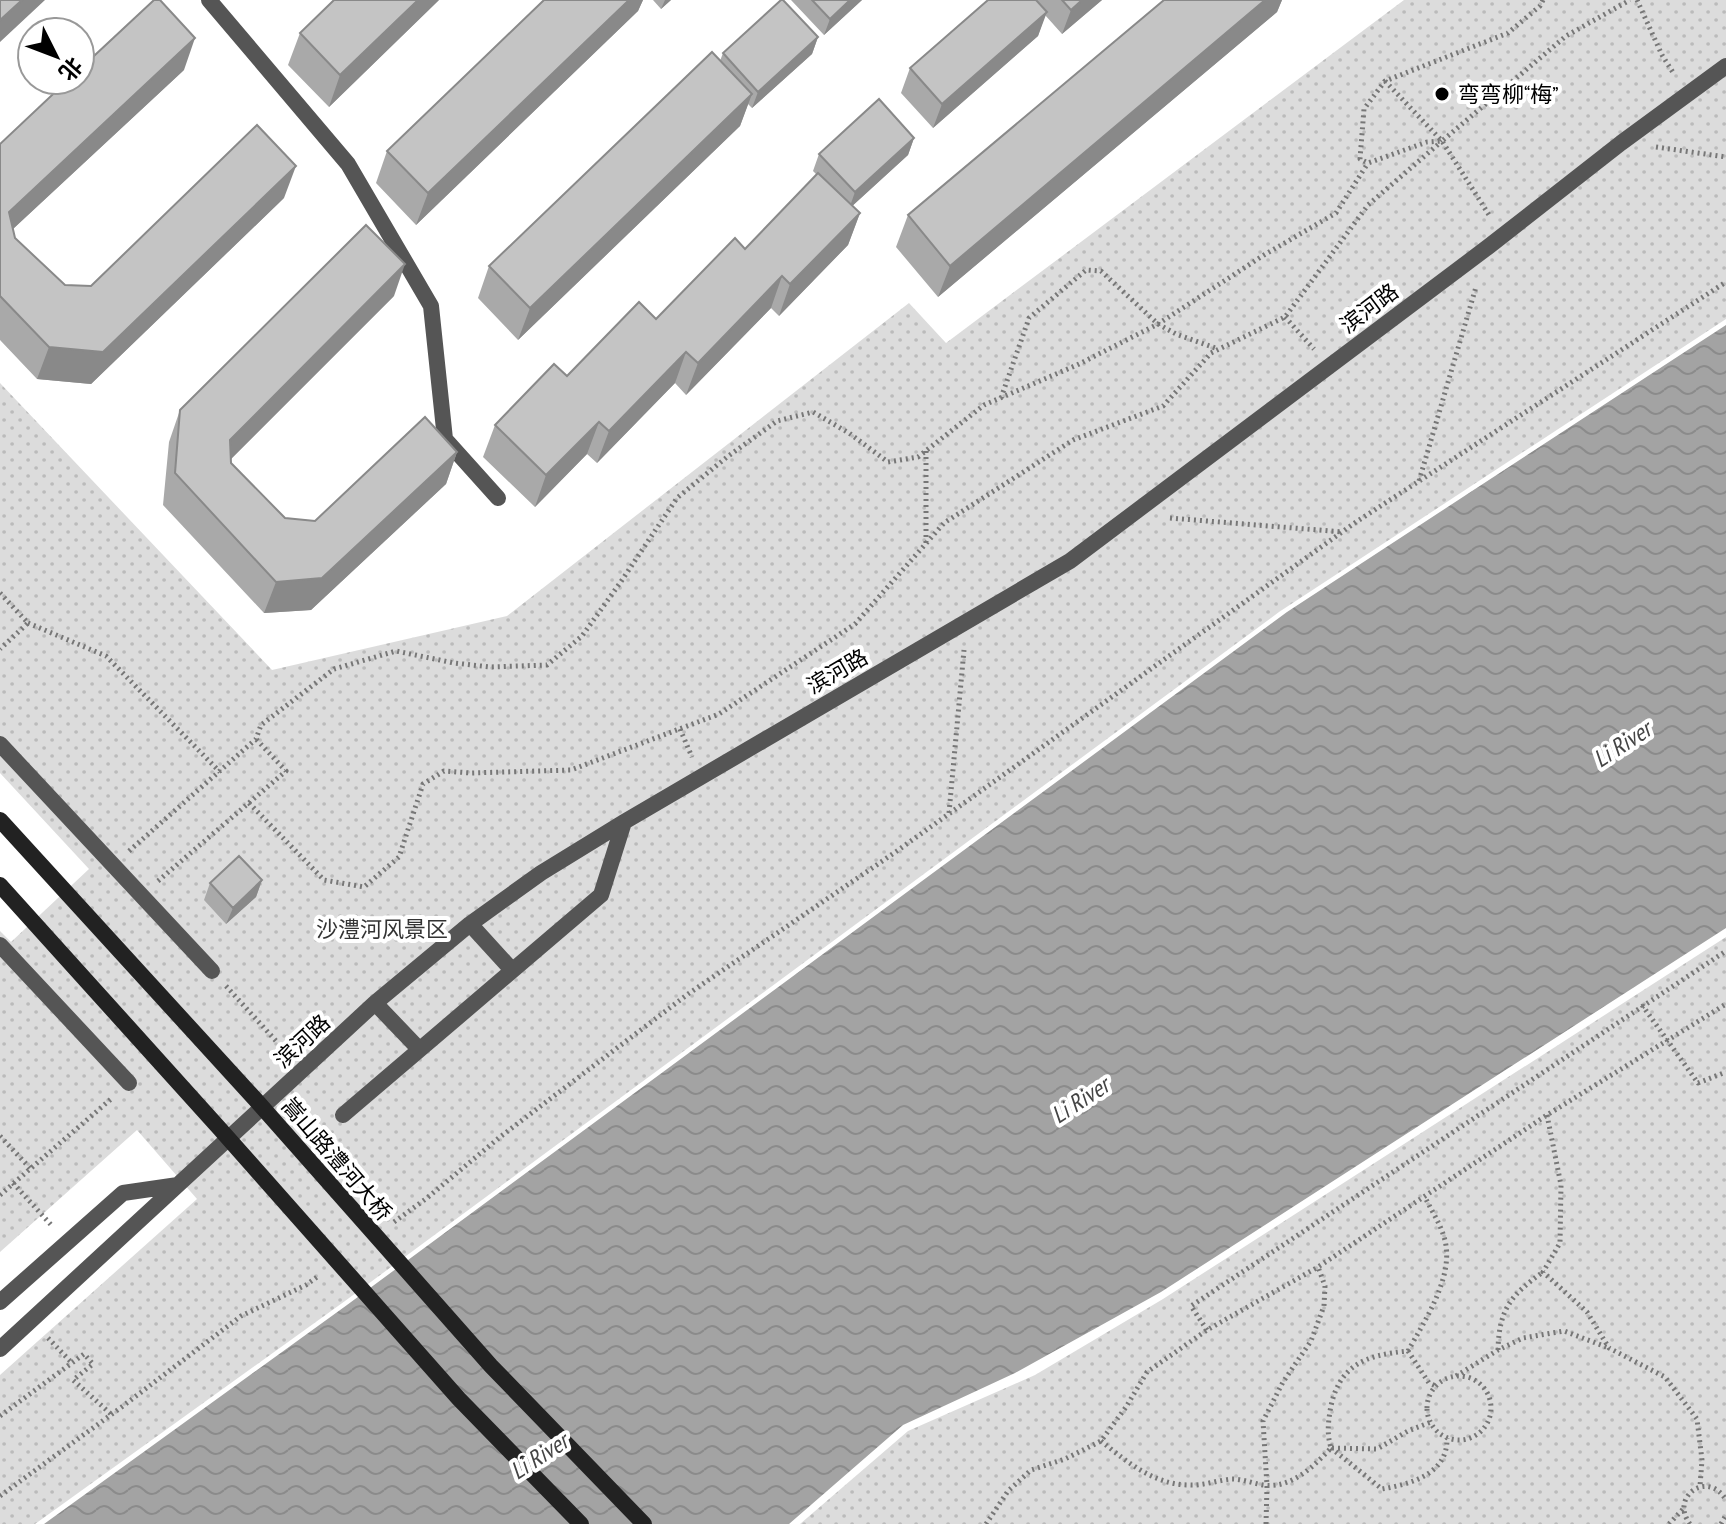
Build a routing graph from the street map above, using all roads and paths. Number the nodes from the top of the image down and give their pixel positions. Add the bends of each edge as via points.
1 (209, 0) edge
2 (1543, 0) edge
3 (1630, 0) edge
4 (1637, 0) edge
5 (1726, 66) edge
6 (1385, 81) junction
7 (1688, 95) junction
8 (1442, 141) junction
9 (1621, 143) junction
10 (1726, 157) edge
11 (1368, 163) junction
12 (1502, 235) junction
13 (1488, 247) junction
14 (1726, 282) edge
15 (1285, 317) junction
16 (1158, 324) junction
17 (1219, 349) junction
18 (1328, 366) junction
19 (1001, 398) junction
20 (926, 451) junction
21 (1418, 482) junction
22 (498, 498) dead end
23 (1129, 515) junction
24 (1343, 532) junction
25 (926, 544) junction
26 (0, 593) edge
27 (966, 621) junction
28 (28, 623) junction
29 (0, 649) edge
30 (256, 739) junction
31 (0, 744) edge
32 (220, 772) junction
33 (249, 803) junction
34 (949, 813) junction
35 (0, 820) edge
36 (624, 822) junction
37 (113, 864) junction
38 (0, 885) edge
39 (142, 895) junction
40 (470, 924) junction
41 (0, 945) edge
42 (1726, 951) edge
43 (512, 970) junction
44 (212, 971) joint
45 (375, 1003) junction
46 (1726, 1004) edge
47 (1642, 1005) junction
48 (1668, 1042) junction
49 (419, 1049) junction
50 (303, 1070) junction
51 (1726, 1072) edge
52 (129, 1083) joint
53 (343, 1115) dead end
54 (1547, 1115) junction
55 (0, 1136) edge
56 (30, 1168) junction
57 (13, 1183) junction
58 (178, 1185) junction
59 (0, 1194) edge
60 (1425, 1197) junction
61 (391, 1224) dead end
62 (67, 1242) junction
63 (1318, 1267) junction
64 (1543, 1272) junction
65 (318, 1276) dead end
66 (0, 1302) edge
67 (32, 1321) junction
68 (1207, 1330) junction
69 (1609, 1348) junction
70 (0, 1349) edge
71 (1498, 1350) junction
72 (1408, 1351) junction
73 (72, 1363) junction
74 (1455, 1377) junction
75 (1436, 1386) junction
76 (112, 1415) junction
77 (0, 1416) edge
78 (1431, 1422) junction
79 (1447, 1438) junction
80 (1101, 1441) junction
81 (1331, 1448) junction
82 (1267, 1486) junction
83 (1700, 1486) junction
84 (0, 1496) edge
85 (1726, 1500) edge
86 (1683, 1509) junction
87 (1726, 1515) edge
88 (581, 1524) edge
89 (644, 1524) edge
90 (986, 1524) edge
91 (1266, 1524) edge
92 (1669, 1524) edge
93 (1690, 1524) edge
94 (1721, 1524) edge

1 - 22 street via 348,164 431,306 445,439
2 - 6 path via 1508,33
3 - 8 path via 1566,36
4 - 7 path
5 - 7 street, 滨河路
6 - 8 path
6 - 11 path via 1364,109 1360,159
7 - 9 street, 滨河路
8 - 11 path
8 - 12 path
8 - 15 path via 1368,205
9 - 10 path
9 - 12 street, 滨河路
11 - 16 path via 1336,213
12 - 13 street, 滨河路
13 - 18 street, 滨河路
13 - 21 path
14 - 21 path
15 - 17 path
15 - 18 path
16 - 17 path
16 - 19 path
16 - 19 path via 1101,271 1086,270 1029,318
17 - 25 path via 1163,406 1073,440 944,523
18 - 23 street, 滨河路
19 - 20 path via 984,405
20 - 25 path
20 - 30 path via 888,462 813,412 777,421 677,498 582,636 547,665 490,667 396,651 334,669 261,725
21 - 24 path
23 - 24 path
23 - 27 street, 滨河路 via 1070,561
24 - 34 path
25 - 33 path via 855,624 719,714 571,770 444,771 423,784 399,857 364,887 324,880
26 - 28 path
27 - 34 path
27 - 36 street, 滨河路
28 - 29 path
28 - 32 path via 106,656
30 - 32 path
30 - 33 path via 286,771
31 - 37 street
32 - 37 path
33 - 39 path
34 - 61 path via 688,994
35 - 89 main road, 嵩山路澧河大桥, bridge via 491,1366
36 - 40 street, 滨河路
36 - 43 street via 601,895
37 - 39 street
38 - 88 main road, bridge via 459,1399
39 - 44 street
40 - 43 street
40 - 45 street, 滨河路
41 - 52 street
42 - 47 path
43 - 49 street
44 - 50 path
45 - 49 street
45 - 50 street, 滨河路
46 - 48 path
47 - 48 path
47 - 68 path via 1191,1306
48 - 51 path via 1698,1083
48 - 54 path
49 - 53 street
50 - 58 street, 滨河路
52 - 56 path
54 - 60 path
54 - 64 path via 1561,1185 1560,1243
55 - 56 path
56 - 57 path
57 - 59 path
57 - 62 path
58 - 62 street via 123,1193
58 - 67 street, 滨河路
60 - 63 path
60 - 72 path via 1445,1239 1447,1267
62 - 66 street
63 - 68 path
63 - 82 path via 1325,1286 1324,1306 1311,1341 1263,1421
64 - 69 path via 1587,1312
64 - 71 path via 1507,1306 1498,1327
65 - 76 path via 241,1316
67 - 70 street, 滨河路
67 - 73 path
68 - 80 path via 1147,1372
69 - 71 path via 1564,1331 1523,1338
69 - 83 path via 1665,1377 1697,1419
71 - 74 path
72 - 75 path
72 - 81 path via 1386,1353 1341,1376 1326,1432
73 - 76 path via 84,1354 93,1364 73,1380
73 - 77 path
74 - 75 path
74 - 79 path via 1483,1387 1490,1418 1477,1435
75 - 78 path via 1428,1403
76 - 84 path
78 - 79 path
78 - 81 path via 1377,1449
79 - 81 path via 1443,1458 1430,1474 1382,1489
80 - 82 path via 1158,1479 1188,1485 1236,1479
80 - 90 path via 1031,1470 1008,1491
81 - 82 path via 1311,1469 1289,1482
82 - 91 path
83 - 85 path via 1715,1488
83 - 86 path via 1688,1495
86 - 92 path
86 - 93 path
87 - 94 path

